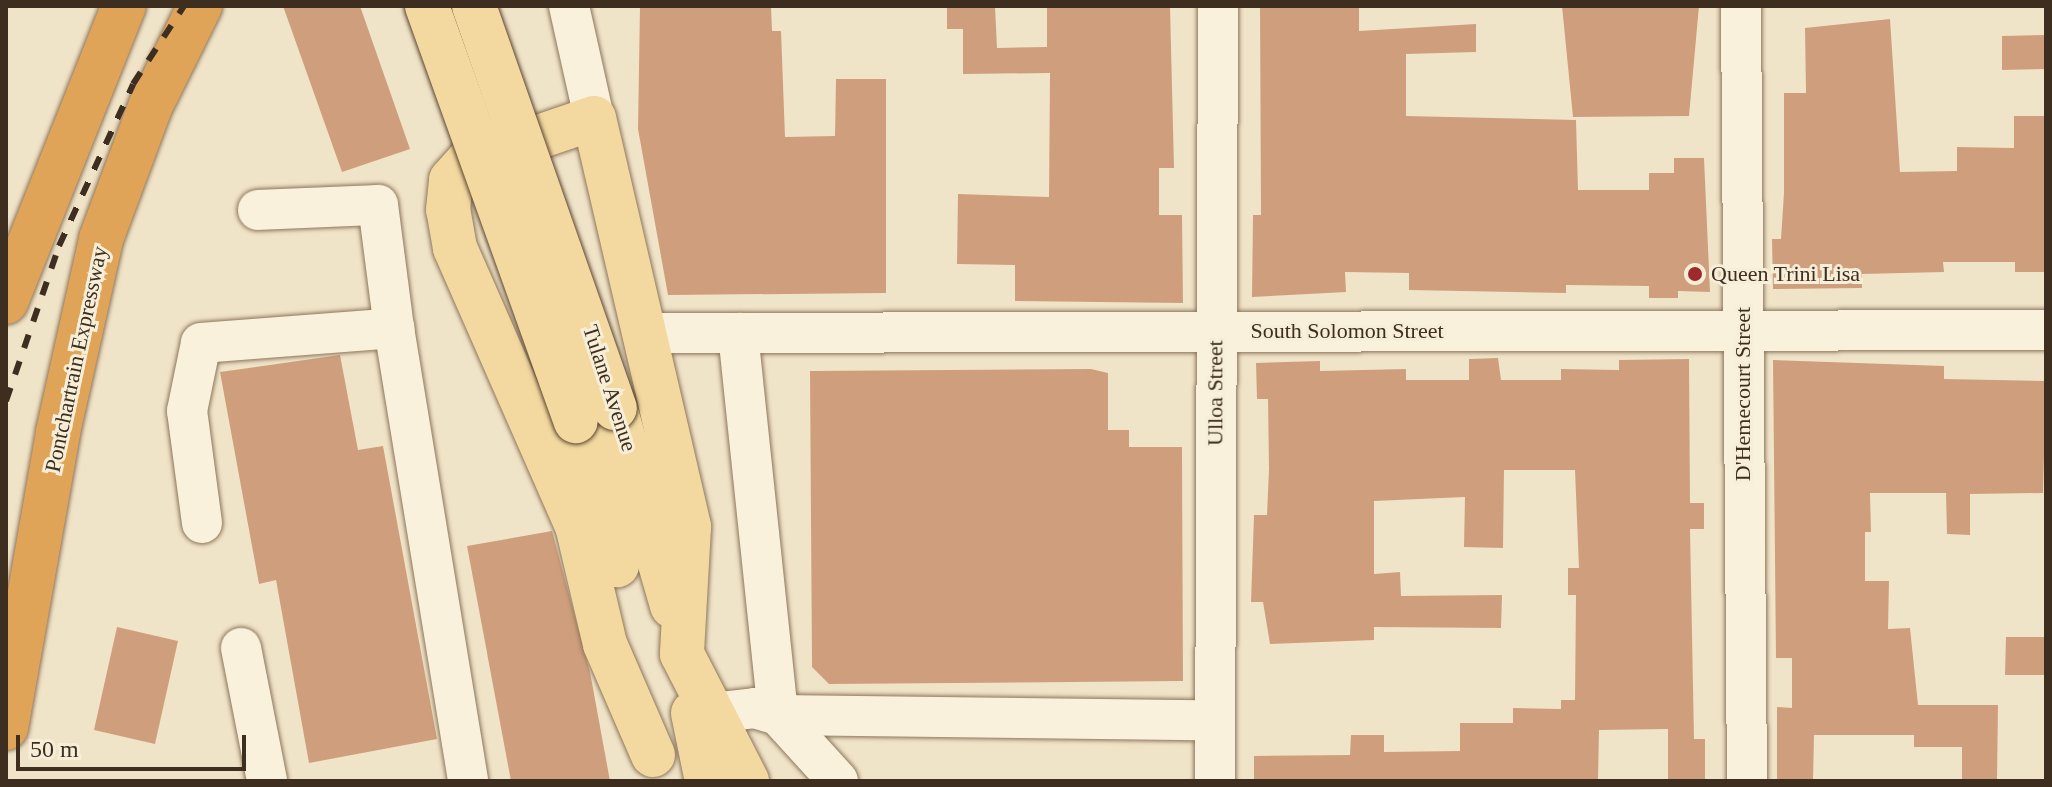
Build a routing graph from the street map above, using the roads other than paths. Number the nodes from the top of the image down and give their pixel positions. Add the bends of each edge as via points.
1 (124, 6) edge
2 (200, 6) edge
3 (427, 6) edge
4 (474, 6) edge
5 (569, 6) edge
6 (1218, 6) edge
7 (1741, 6) edge
8 (594, 118) junction
9 (258, 210) dead end
10 (6, 302) edge
11 (394, 328) junction
12 (1743, 330) junction
13 (2046, 330) edge
14 (1216, 331) junction
15 (648, 333) junction
16 (738, 333) junction
17 (596, 414) junction
18 (202, 523) dead end
19 (241, 648) dead end
20 (682, 654) junction
21 (711, 713) junction
22 (778, 715) junction
23 (1215, 720) junction
24 (6, 728) edge
25 (655, 768) edge
26 (267, 781) edge
27 (468, 781) edge
28 (707, 781) edge
29 (747, 781) edge
30 (838, 781) edge
31 (1215, 781) edge
32 (1747, 781) edge

1 - 10 highway
2 - 24 highway, Pontchartrain Expressway via 150,107 101,239 58,432
3 - 17 main road, Tulane Avenue, bridge
4 - 17 main road, Tulane Avenue, bridge
5 - 8 street
6 - 14 street, Ulloa Street
7 - 12 street, D'Hemecourt Street
8 - 15 main road
8 - 25 main road via 468,161 451,180 448,210 455,248 577,526 605,644
9 - 11 street via 378,205
11 - 18 street via 201,343 187,411
11 - 27 street
12 - 13 street, South Solomon Street
12 - 14 street, South Solomon Street
12 - 32 street, D'Hemecourt Street
14 - 16 street, South Solomon Street
14 - 23 street, Ulloa Street
15 - 16 street, South Solomon Street
15 - 20 main road via 689,527
16 - 22 street
17 - 20 main road, Tulane Avenue
17 - 25 main road, Tulane Avenue
19 - 26 street
20 - 21 main road
20 - 28 main road, Tulane Avenue
21 - 22 street via 755,708
21 - 29 main road
22 - 23 street
22 - 30 street
23 - 31 street, Ulloa Street

